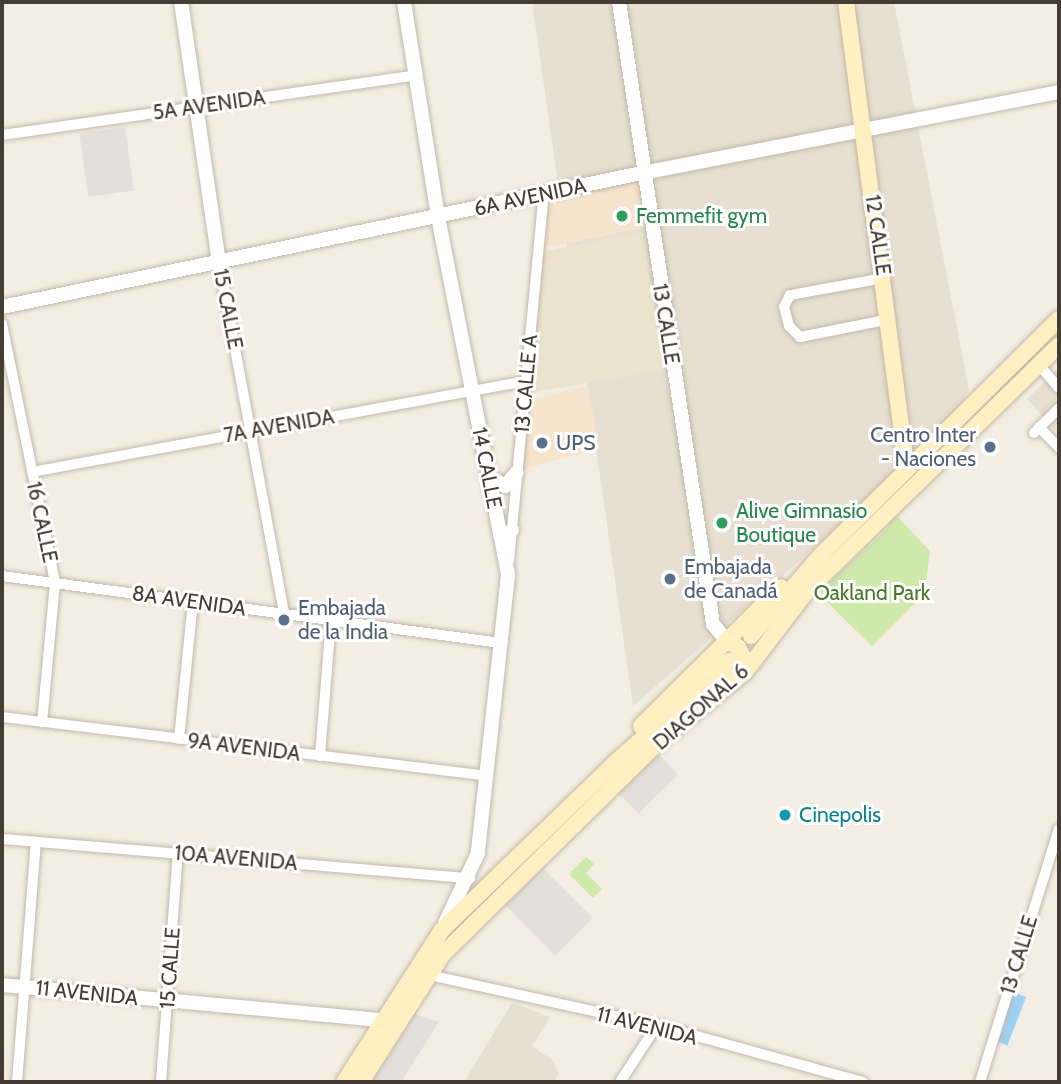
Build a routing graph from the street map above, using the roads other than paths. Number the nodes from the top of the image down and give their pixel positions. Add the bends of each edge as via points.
1 (181, 2) edge
2 (404, 2) edge
3 (619, 2) edge
4 (846, 2) edge
5 (417, 75) junction
6 (1059, 92) edge
7 (196, 107) junction
8 (863, 130) junction
9 (2, 135) edge
10 (642, 173) junction
11 (544, 194) junction
12 (438, 217) junction
13 (219, 262) junction
14 (884, 278) junction
15 (2, 307) edge
16 (890, 318) junction
17 (1059, 319) edge
18 (2, 324) edge
19 (1059, 345) edge
20 (1039, 365) junction
21 (526, 381) junction
22 (1059, 388) edge
23 (472, 392) junction
24 (1059, 408) edge
25 (903, 425) junction
26 (251, 430) junction
27 (968, 434) junction
28 (937, 441) junction
29 (1059, 448) edge
30 (907, 469) junction
31 (32, 472) junction
32 (517, 472) junction
33 (488, 476) junction
34 (506, 532) junction
35 (2, 576) edge
36 (55, 583) junction
37 (193, 602) junction
38 (284, 614) junction
39 (331, 620) junction
40 (739, 636) junction
41 (501, 643) junction
42 (729, 661) dead end
43 (2, 717) edge
44 (42, 722) junction
45 (674, 729) junction
46 (179, 739) junction
47 (320, 756) junction
48 (616, 762) junction
49 (487, 776) junction
50 (1059, 829) edge
51 (2, 839) edge
52 (36, 842) junction
53 (178, 853) junction
54 (470, 878) junction
55 (442, 930) junction
56 (429, 975) junction
57 (2, 985) edge
58 (24, 987) junction
59 (168, 1001) junction
60 (381, 1020) junction
61 (657, 1025) junction
62 (17, 1082) edge
63 (161, 1082) edge
64 (344, 1082) edge
65 (360, 1082) edge
66 (620, 1082) edge
67 (863, 1082) edge
68 (980, 1082) edge

1 - 7 street, 15 CALLE
2 - 5 street, 14 CALLE
3 - 10 street, 13 CALLE
4 - 8 main road, 12 CALLE
5 - 7 street, 5A AVENIDA
5 - 12 street, 14 CALLE
6 - 8 street, 6A AVENIDA
7 - 9 street, 5A AVENIDA
7 - 13 street, 15 CALLE
8 - 10 street, 6A AVENIDA
8 - 14 main road, 12 CALLE
10 - 11 street, 6A AVENIDA
10 - 40 street, 13 CALLE via 713,624
11 - 12 street, 6A AVENIDA
11 - 21 street, 13 CALLE A
12 - 13 street, 6A AVENIDA
12 - 23 street, 14 CALLE
13 - 15 street, 6A AVENIDA
13 - 26 street, 15 CALLE
14 - 16 main road, 12 CALLE
14 - 16 street via 790,295 784,307 789,326 800,337
16 - 25 main road, 12 CALLE
17 - 28 main road
18 - 31 street, 16 CALLE
19 - 20 main road, DIAGONAL 6
20 - 22 street
20 - 27 main road, DIAGONAL 6
21 - 23 street, 7A AVENIDA
21 - 32 street, 13 CALLE A
23 - 26 street, 7A AVENIDA
23 - 33 street, 14 CALLE
24 - 29 street via 1037,430
25 - 28 main road via 917,443
25 - 30 main road, 12 CALLE
26 - 31 street, 7A AVENIDA
26 - 38 street, 15 CALLE
27 - 28 main road
27 - 45 main road, DIAGONAL 6 via 809,589 745,672
28 - 30 main road
30 - 40 main road, DIAGONAL 6 via 821,555 801,567
31 - 36 street, 16 CALLE
32 - 33 street via 505,486
32 - 34 street, 13 CALLE A
33 - 34 street, 14 CALLE
34 - 41 street, 14 CALLE via 508,575
35 - 36 street, 8A AVENIDA
36 - 37 street, 8A AVENIDA
36 - 44 street, 16 CALLE
37 - 38 street, 8A AVENIDA
37 - 46 street
38 - 39 street, 8A AVENIDA
39 - 41 street, 8A AVENIDA
39 - 47 street
40 - 45 main road via 742,663 677,720
40 - 48 main road, DIAGONAL 6 via 620,747
41 - 49 street, 14 CALLE
42 - 48 main road, DIAGONAL 6
43 - 44 street, 9A AVENIDA
44 - 46 street, 9A AVENIDA
45 - 56 main road, DIAGONAL 6 via 492,905
46 - 47 street, 9A AVENIDA
47 - 49 street, 9A AVENIDA
48 - 55 main road, DIAGONAL 6
49 - 54 street, 14 CALLE via 478,853
50 - 68 street, 13 CALLE
51 - 52 street, 10A AVENIDA
52 - 53 street, 10A AVENIDA
52 - 58 street
53 - 54 street, 10A AVENIDA
53 - 59 street, 15 CALLE
54 - 55 street, 14 CALLE
55 - 60 main road, DIAGONAL 6
56 - 61 street, 11 AVENIDA
56 - 65 main road, DIAGONAL 6
57 - 58 street, 11 AVENIDA
58 - 59 street, 11 AVENIDA
58 - 62 street
59 - 60 street, 11 AVENIDA
59 - 63 street, 15 CALLE
60 - 64 main road, DIAGONAL 6
61 - 66 street
61 - 67 street, 11 AVENIDA

